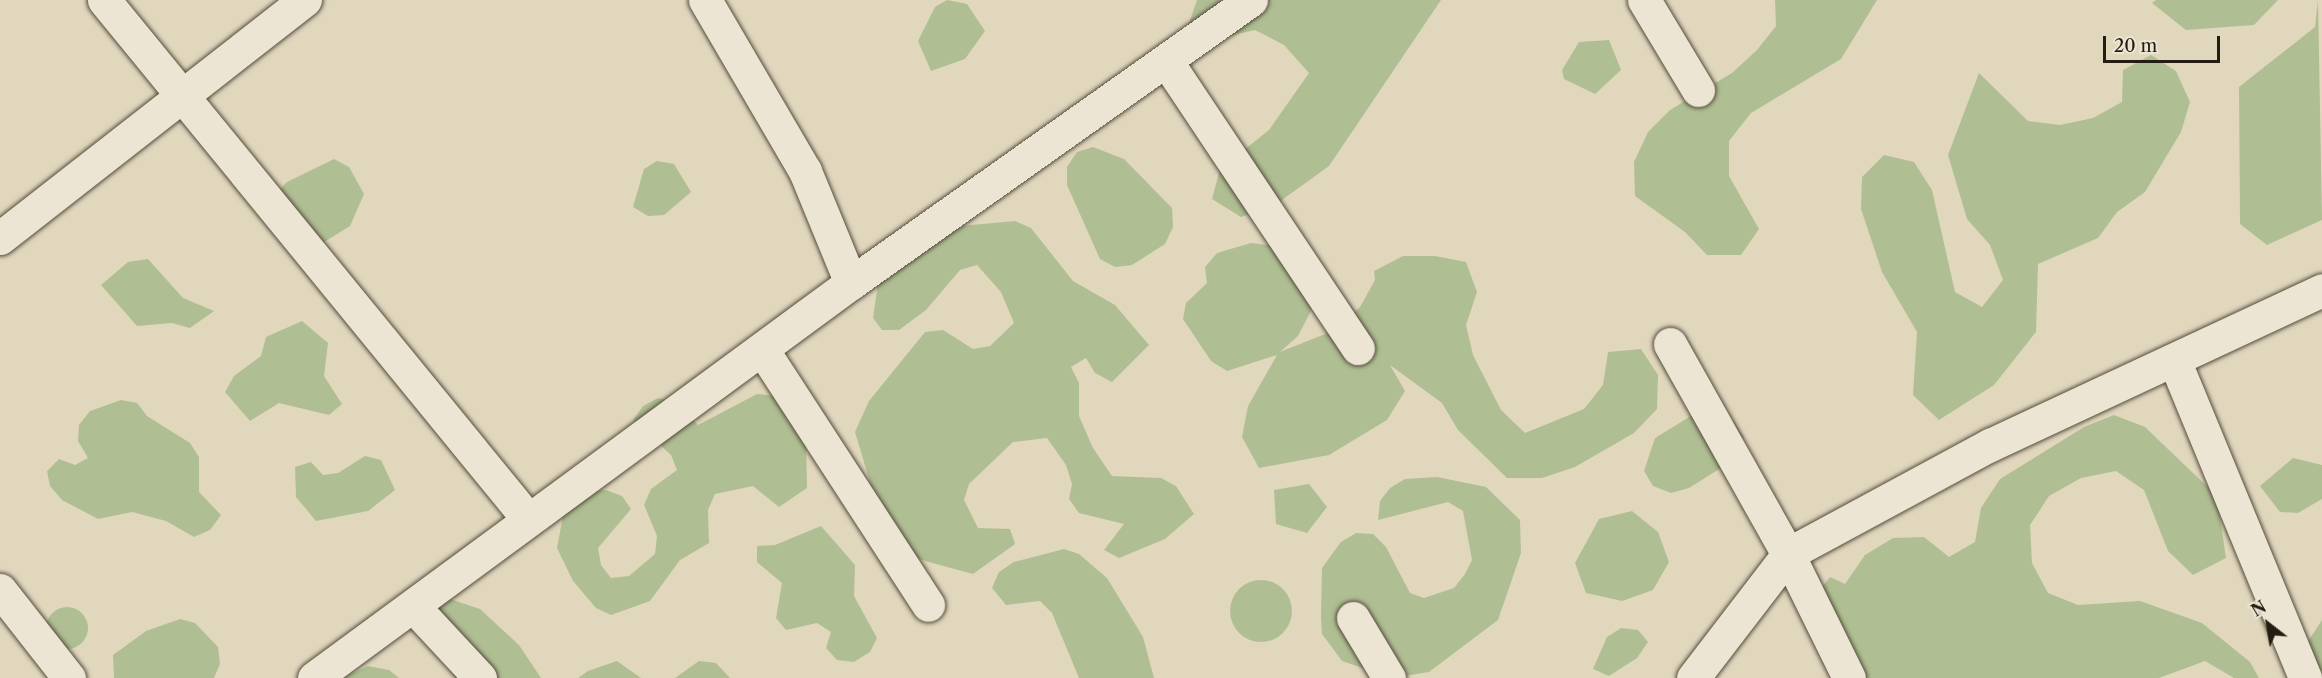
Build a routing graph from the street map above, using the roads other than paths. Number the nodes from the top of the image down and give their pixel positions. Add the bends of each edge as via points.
1 (104, 0) edge
2 (304, 0) edge
3 (705, 0) edge
4 (1644, 0) edge
5 (1244, 2) edge
6 (1167, 62) junction
7 (1698, 90) dead end
8 (178, 97) junction
9 (0, 238) edge
10 (851, 283) junction
11 (2322, 290) edge
12 (1670, 344) dead end
13 (1358, 348) dead end
14 (762, 349) junction
15 (2175, 362) junction
16 (528, 519) junction
17 (1788, 554) junction
18 (0, 590) edge
19 (928, 605) dead end
20 (414, 607) junction
21 (1353, 618) dead end
22 (69, 678) edge
23 (314, 678) edge
24 (480, 678) edge
25 (1389, 678) edge
26 (1693, 678) edge
27 (1850, 678) edge
28 (2305, 678) edge

1 - 8 street
2 - 8 street
3 - 10 street via 805,171
4 - 7 street
5 - 6 street
6 - 10 street
6 - 13 street
8 - 9 street
8 - 16 street
10 - 14 street
11 - 15 street
12 - 17 street
14 - 16 street
14 - 19 street
15 - 17 street via 1990,445
15 - 28 street
16 - 20 street
17 - 26 street
17 - 27 street
18 - 22 street
20 - 23 street
20 - 24 street
21 - 25 street

